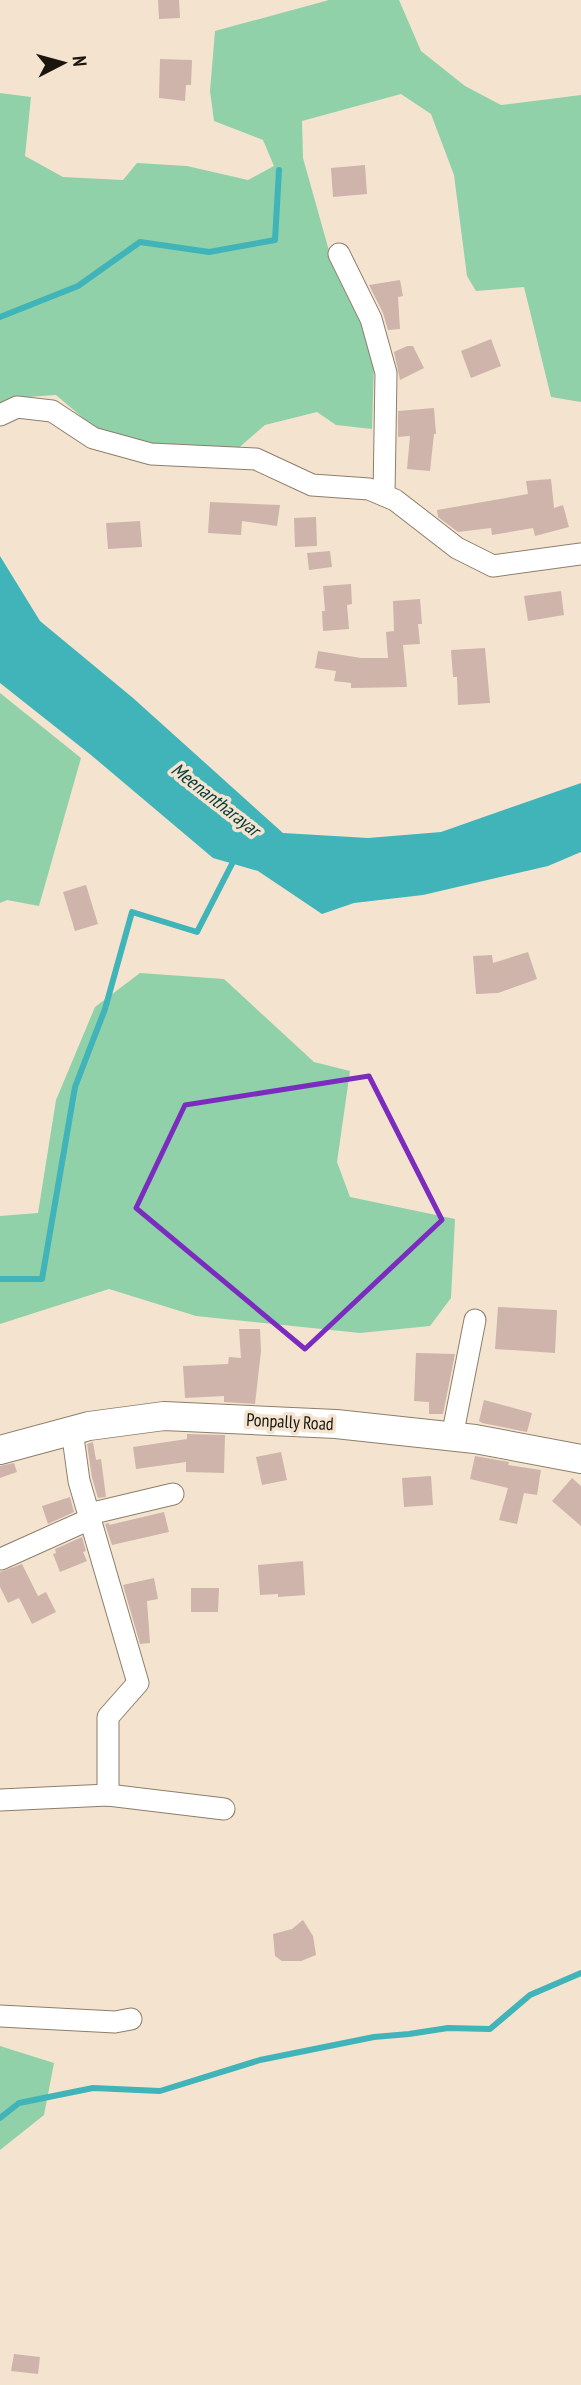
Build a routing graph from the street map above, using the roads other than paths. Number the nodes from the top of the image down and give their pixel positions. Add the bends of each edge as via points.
1 (339, 254) dead end
2 (0, 415) edge
3 (384, 495) junction
4 (581, 554) edge
5 (475, 1320) dead end
6 (72, 1430) junction
7 (452, 1437) junction
8 (0, 1450) edge
9 (581, 1459) edge
10 (173, 1493) dead end
11 (90, 1516) junction
12 (1, 1559) edge
13 (108, 1794) junction
14 (0, 1800) edge
15 (224, 1809) dead end
16 (0, 2016) edge
17 (131, 2019) dead end

1 - 3 street via 371,318 386,373
2 - 3 street via 17,407 52,411 93,438 151,454 256,459 312,485 369,489
3 - 4 street via 457,548 493,566
5 - 7 street
6 - 7 main road, Ponpally Road via 164,1416 336,1424
6 - 8 main road, Ponpally Road
6 - 11 street via 79,1481
7 - 9 main road, Ponpally Road
10 - 11 street
11 - 12 street
11 - 13 street via 138,1683 107,1717
13 - 14 street
13 - 15 street
16 - 17 street

